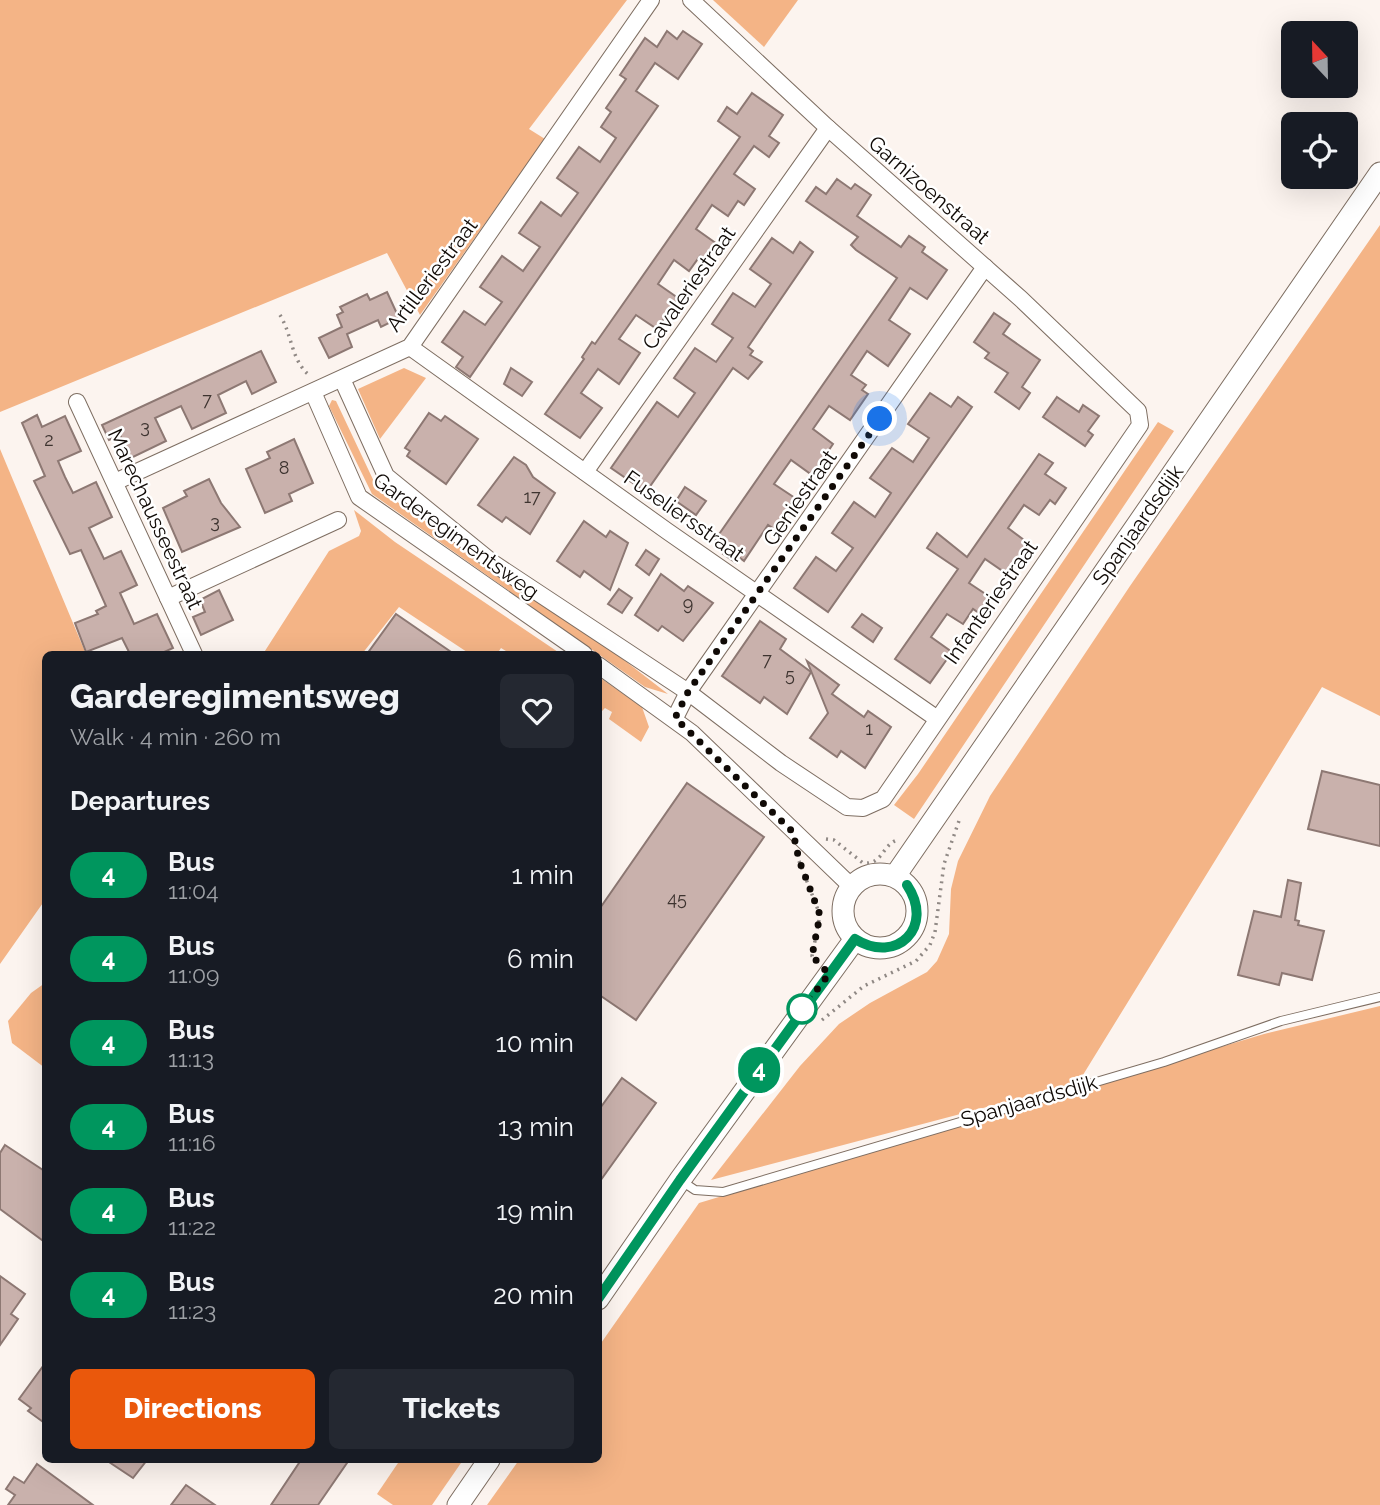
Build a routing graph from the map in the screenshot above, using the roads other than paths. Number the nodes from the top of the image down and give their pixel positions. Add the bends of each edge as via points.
1 (651, 0) edge
2 (691, 0) edge
3 (828, 128) junction
4 (1380, 173) edge
5 (985, 267) junction
6 (410, 347) junction
7 (342, 379) junction
8 (319, 389) junction
9 (76, 402) dead end
10 (1138, 411) joint
11 (585, 472) junction
12 (115, 482) junction
13 (338, 520) dead end
14 (759, 594) junction
15 (168, 598) junction
16 (193, 651) edge
17 (580, 651) edge
18 (602, 668) edge
19 (688, 692) junction
20 (675, 718) junction
21 (936, 718) junction
22 (863, 808) joint
23 (895, 876) junction
24 (852, 887) junction
25 (855, 939) junction
26 (1380, 997) edge
27 (680, 1180) junction
28 (602, 1293) edge
29 (487, 1463) edge
30 (458, 1505) edge

1 - 6 street, Artilleriestraat
2 - 3 street, Garnizoenstraat
3 - 5 street, Garnizoenstraat
3 - 11 street, Cavaleriestraat
4 - 23 street, Spanjaardsdijk
5 - 10 street, Garnizoenstraat
5 - 14 street, Geniestraat
6 - 7 street, Artilleriestraat
6 - 11 street, Fuseliersstraat
7 - 8 street, Artilleriestraat
7 - 19 street, Garderegimentsweg via 386,476 493,563
8 - 12 street, Artilleriestraat
8 - 17 street, Garderegimentsweg via 359,497
9 - 12 street, Marechausseestraat
10 - 21 street, Infanteriestraat via 1140,425
11 - 14 street, Fuseliersstraat
12 - 15 street, Marechausseestraat
13 - 15 street
14 - 19 street, Geniestraat
14 - 21 street, Fuseliersstraat
15 - 16 street, Marechausseestraat
18 - 20 street
19 - 20 street, Geniestraat
19 - 22 street, Garderegimentsweg via 847,807
20 - 24 street
21 - 22 street, Infanteriestraat via 883,799
23 - 24 street via 871,875
23 - 25 street via 915,897 916,925 896,946 881,949
24 - 25 street via 843,908
25 - 27 street
26 - 27 lane, Spanjaardsdijk via 1281,1021 1175,1058 723,1192 695,1190
27 - 28 street
29 - 30 street

